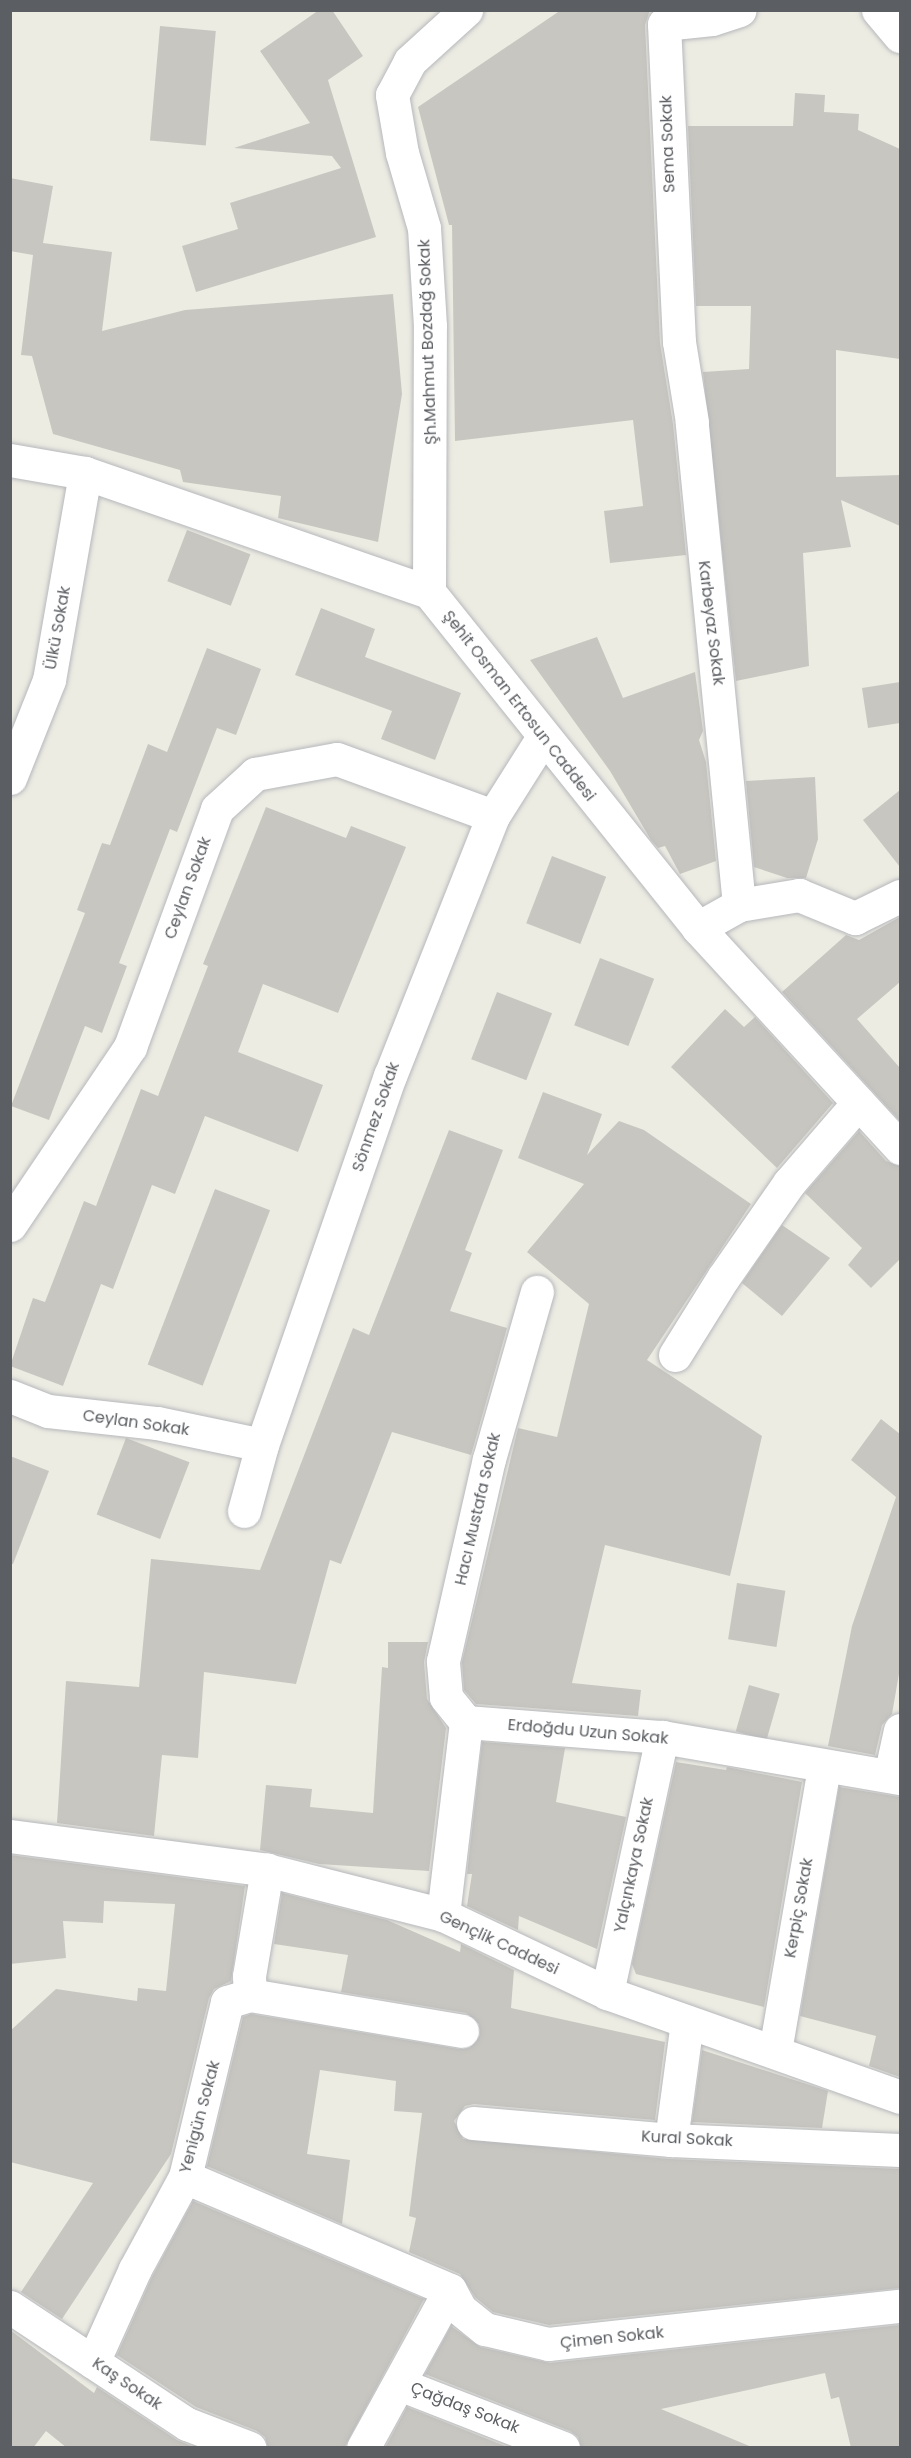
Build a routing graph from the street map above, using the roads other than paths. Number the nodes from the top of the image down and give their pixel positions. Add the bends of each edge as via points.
1 (466, 10) edge
2 (740, 10) edge
3 (878, 10) edge
4 (900, 36) edge
5 (679, 342) joint
6 (10, 460) edge
7 (85, 473) junction
8 (429, 592) junction
9 (543, 737) junction
10 (10, 777) edge
11 (493, 816) junction
12 (900, 896) edge
13 (739, 905) junction
14 (698, 928) junction
15 (858, 1103) junction
16 (900, 1148) edge
17 (10, 1225) edge
18 (537, 1292) dead end
19 (675, 1355) dead end
20 (10, 1396) edge
21 (262, 1445) junction
22 (244, 1511) dead end
23 (466, 1722) junction
24 (900, 1730) edge
25 (662, 1737) junction
26 (824, 1766) junction
27 (895, 1777) edge
28 (10, 1836) edge
29 (267, 1870) junction
30 (444, 1915) junction
31 (607, 1993) junction
32 (250, 1995) junction
33 (687, 2022) junction
34 (462, 2031) dead end
35 (775, 2051) junction
36 (900, 2097) edge
37 (473, 2123) dead end
38 (671, 2140) junction
39 (900, 2150) edge
40 (185, 2177) junction
41 (450, 2290) junction
42 (900, 2306) edge
43 (10, 2307) edge
44 (93, 2362) junction
45 (399, 2384) junction
46 (250, 2448) edge
47 (363, 2448) edge
48 (563, 2448) edge

1 - 8 street, Şh.Mahmut Bozdağ Sokak via 410,61 392,95 402,153 424,228 430,361
2 - 5 street, Sema Sokak via 712,19 663,24
3 - 4 street
5 - 13 street, Karbeyaz Sokak via 692,422
6 - 7 street
7 - 8 street
7 - 10 street, Ülkü Sokak via 49,680
8 - 9 street, Şehit Osman Ertosun Caddesi
9 - 11 street, Sönmez Sokak
9 - 14 street, Şehit Osman Ertosun Caddesi
11 - 17 street, Ceylan Sokak via 337,759 255,774 216,809 130,1047
11 - 21 street, Sönmez Sokak via 390,1076
12 - 13 street via 855,918 799,895
13 - 14 street
14 - 15 street, Şehit Osman Ertosun Caddesi
15 - 16 street, Şehit Osman Ertosun Caddesi
15 - 19 street via 789,1183
18 - 23 street, Hacı Mustafa Sokak via 489,1459 443,1661 446,1697
20 - 21 street, Ceylan Sokak via 48,1411 156,1423
21 - 22 street, Sönmez Sokak
23 - 25 street, Erdoğdu Uzun Sokak
23 - 30 street
24 - 27 street
25 - 26 street, Erdoğdu Uzun Sokak
25 - 31 street, Yalçınkaya Sokak
26 - 27 street, Erdoğdu Uzun Sokak
26 - 35 street, Kerpiç Sokak
28 - 29 street, Gençlik Caddesi
29 - 30 street, Gençlik Caddesi
29 - 32 street via 249,1976
30 - 31 street, Gençlik Caddesi
31 - 33 street, Gençlik Caddesi
32 - 34 street
32 - 40 street, Yenigün Sokak via 227,2002
33 - 35 street, Gençlik Caddesi
33 - 38 street
35 - 36 street, Gençlik Caddesi
37 - 38 street, Kural Sokak
38 - 39 street, Kural Sokak
40 - 41 street
40 - 44 street, Yenigün Sokak via 135,2269
41 - 42 street, Çimen Sokak via 460,2309 485,2329 548,2344
41 - 45 street
43 - 44 street, Kaş Sokak
44 - 46 street, Kaş Sokak via 187,2424
45 - 47 street
45 - 48 street, Çağdaş Sokak

